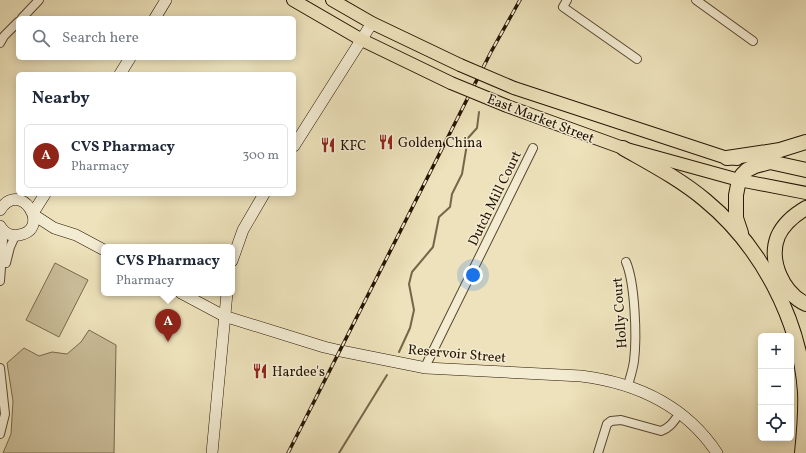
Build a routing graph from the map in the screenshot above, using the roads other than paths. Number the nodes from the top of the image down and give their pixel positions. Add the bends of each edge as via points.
1 (39, 0) edge
2 (166, 0) edge
3 (293, 0) edge
4 (332, 0) edge
5 (567, 0) edge
6 (696, 0) edge
7 (709, 0) edge
8 (709, 9) junction
9 (24, 16) edge
10 (156, 16) edge
11 (372, 23) junction
12 (16, 24) edge
13 (362, 40) junction
14 (752, 41) dead end
15 (0, 43) edge
16 (637, 59) dead end
17 (129, 60) edge
18 (121, 72) edge
19 (806, 142) edge
20 (296, 143) edge
21 (533, 148) dead end
22 (623, 148) junction
23 (727, 158) junction
24 (770, 162) junction
25 (806, 170) edge
26 (739, 180) junction
27 (806, 193) edge
28 (38, 196) edge
29 (45, 196) edge
30 (263, 196) edge
31 (25, 202) junction
32 (2, 204) edge
33 (806, 208) edge
34 (34, 214) junction
35 (0, 227) edge
36 (54, 228) junction
37 (30, 229) junction
38 (15, 236) junction
39 (742, 236) junction
40 (101, 248) edge
41 (235, 253) edge
42 (626, 262) dead end
43 (0, 281) edge
44 (0, 285) edge
45 (187, 296) edge
46 (227, 296) edge
47 (806, 304) edge
48 (224, 316) junction
49 (0, 368) edge
50 (426, 368) junction
51 (628, 385) junction
52 (680, 414) junction
53 (0, 434) edge
54 (212, 453) edge
55 (598, 453) edge
56 (717, 453) edge
57 (802, 453) edge

1 - 9 street
2 - 10 main road
3 - 13 main road, East Market Street
4 - 11 main road, East Market Street
5 - 16 street via 563,7
6 - 8 street
7 - 8 street
8 - 14 street
11 - 13 main road
11 - 23 main road, East Market Street, bridge via 514,88
12 - 15 street
13 - 20 main road
13 - 22 main road, East Market Street, bridge via 507,106
17 - 18 main road
19 - 23 highway via 780,150
21 - 50 street, Dutch Mill Court
22 - 26 main road, East Market Street
22 - 39 highway via 706,200
23 - 24 main road, East Market Street
24 - 25 highway, East Market Street
24 - 26 highway via 747,170
26 - 27 main road, East Market Street
26 - 39 highway via 736,218
28 - 31 main road
29 - 34 main road
30 - 41 main road via 243,230
31 - 32 main road via 13,200
31 - 34 main road
33 - 47 highway via 786,224 778,237 776,252 777,267 782,281 790,293
34 - 36 main road
34 - 37 main road
35 - 38 main road via 9,235
35 - 43 street via 3,240
36 - 37 main road
36 - 40 main road via 76,235
37 - 38 main road
38 - 44 street
39 - 57 highway via 780,298 798,352 804,392 805,426
42 - 51 street, Holly Court via 630,275 635,338 634,362
45 - 48 main road, Reservoir Street
46 - 48 main road
48 - 50 main road, Reservoir Street via 324,347
48 - 54 main road
49 - 53 street via 5,414
50 - 51 main road, Reservoir Street via 582,376
51 - 52 main road, Reservoir Street via 657,398
52 - 55 street via 670,426 661,431 621,420 611,421 607,424
52 - 56 main road, Reservoir Street via 703,434

